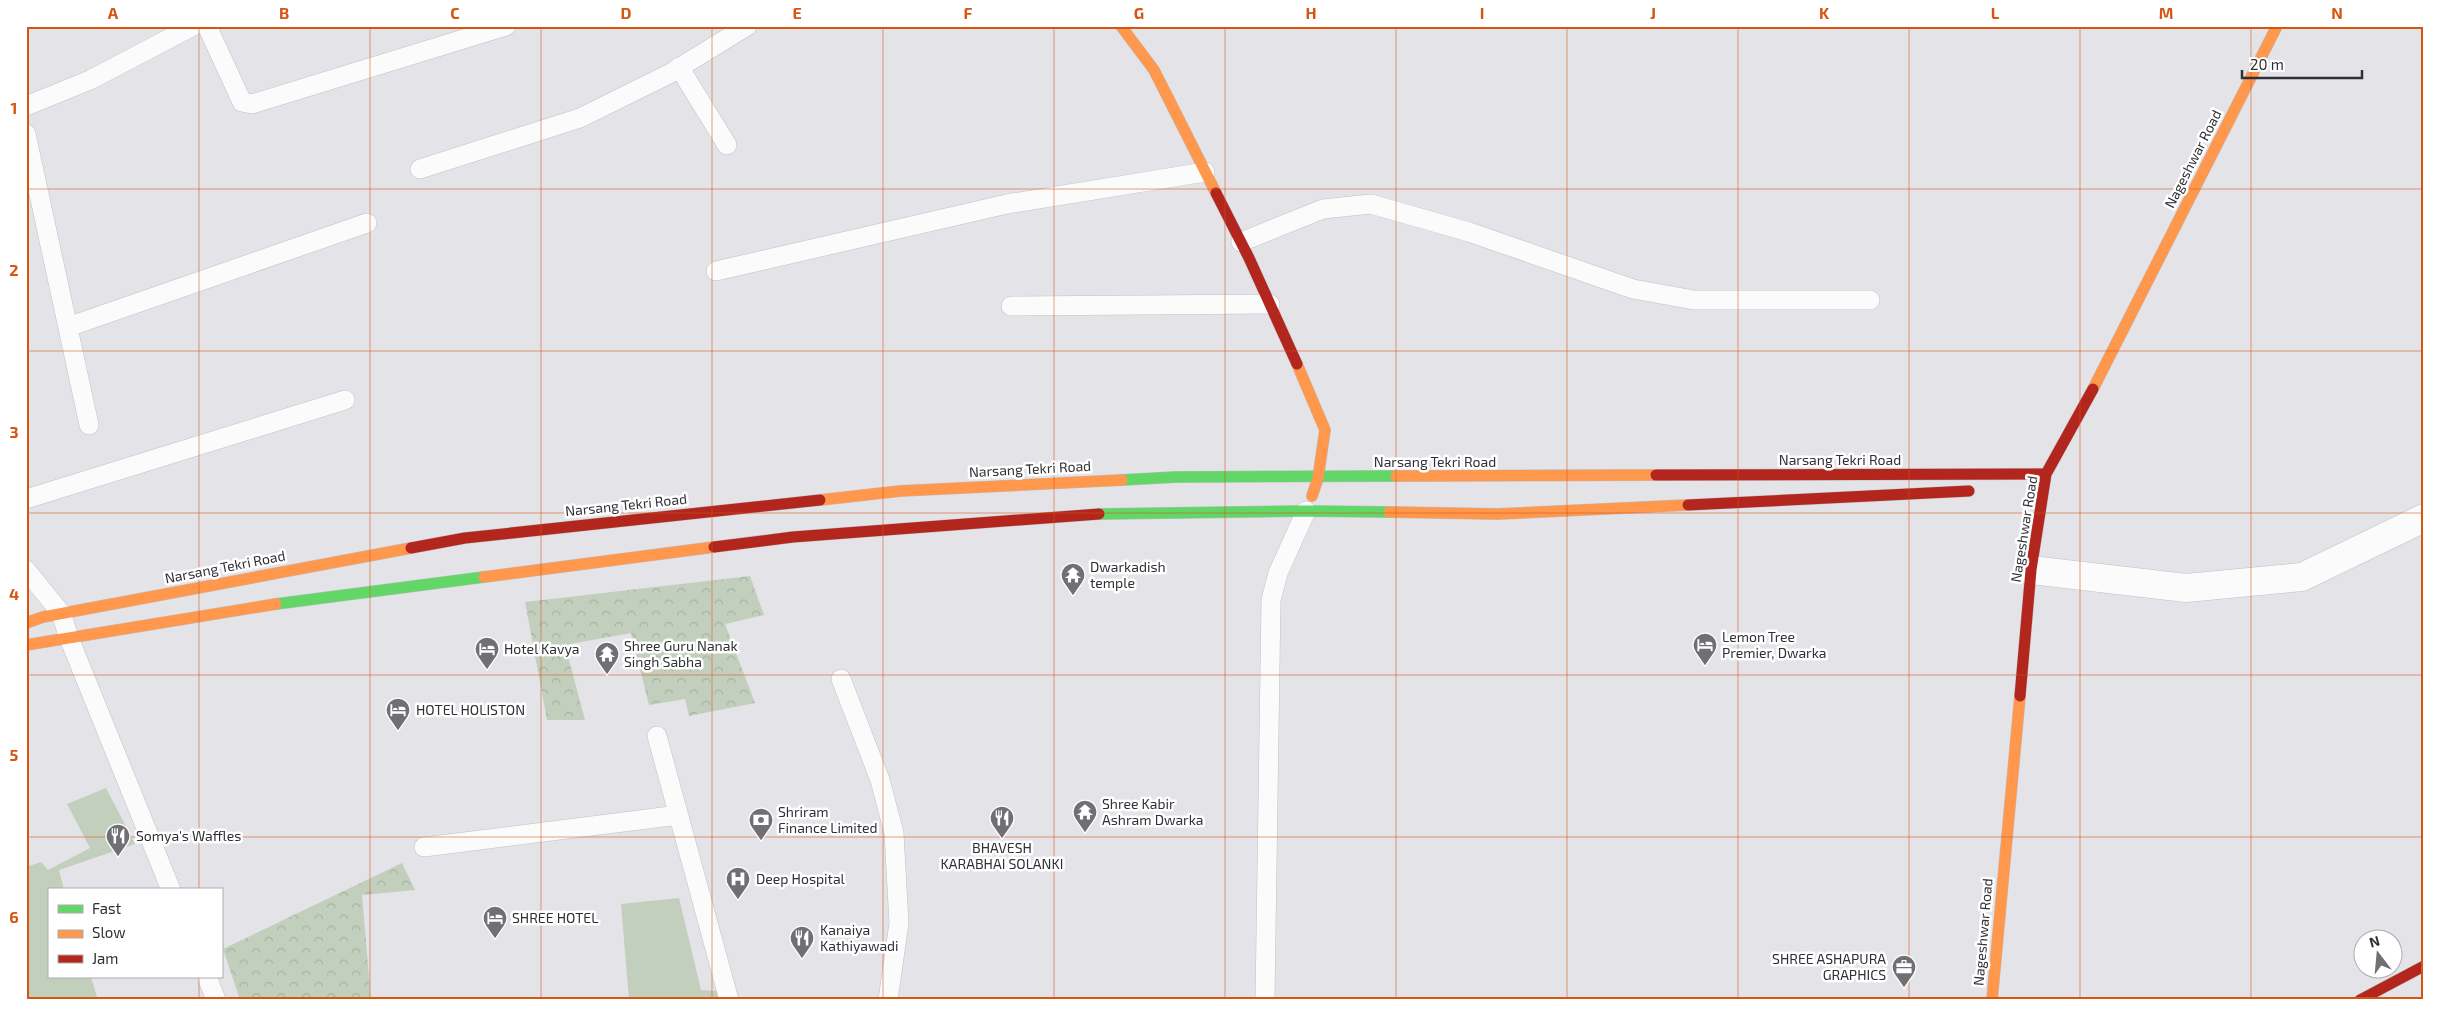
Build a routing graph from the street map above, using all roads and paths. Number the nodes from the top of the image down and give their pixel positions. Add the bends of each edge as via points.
1 (193, 26) edge
2 (207, 26) edge
3 (506, 26) edge
4 (747, 26) edge
5 (1122, 26) edge
6 (2277, 26) edge
7 (679, 67) junction
8 (26, 106) edge
9 (26, 134) edge
10 (727, 145) dead end
11 (420, 169) dead end
12 (1205, 172) junction
13 (367, 223) dead end
14 (1241, 242) junction
15 (716, 271) dead end
16 (1870, 300) dead end
17 (1270, 304) junction
18 (1011, 306) dead end
19 (68, 327) junction
20 (345, 400) dead end
21 (89, 424) dead end
22 (2046, 474) junction
23 (1318, 478) junction
24 (26, 499) edge
25 (1306, 511) junction
26 (2424, 518) edge
27 (26, 570) edge
28 (2031, 570) junction
29 (61, 613) junction
30 (26, 623) edge
31 (68, 638) junction
32 (26, 645) edge
33 (841, 679) dead end
34 (657, 736) dead end
35 (679, 815) junction
36 (424, 847) dead end
37 (170, 888) edge
38 (2424, 966) edge
39 (207, 978) edge
40 (216, 1000) edge
41 (728, 1000) edge
42 (888, 1000) edge
43 (1265, 1000) edge
44 (1992, 1000) edge
45 (2360, 1000) edge

1 - 8 lane via 90,80
2 - 3 lane via 242,102 252,104
4 - 7 lane
5 - 12 main road via 1154,70
6 - 22 main road, Nageshwar Road via 2099,378
7 - 10 lane
7 - 11 lane via 580,118
9 - 19 lane
12 - 14 main road
12 - 15 lane via 1007,204
13 - 19 lane
14 - 16 lane via 1323,209 1371,204 1469,232 1633,289 1694,300
14 - 17 main road
17 - 18 lane
17 - 23 main road via 1324,430
19 - 21 lane
20 - 24 lane
22 - 23 main road, Narsang Tekri Road
22 - 25 main road via 1966,492 1496,514
22 - 28 main road, Nageshwar Road
23 - 25 main road
23 - 29 main road, Narsang Tekri Road via 1176,477 890,492 465,538
25 - 31 main road via 1118,513 793,537 240,609
25 - 43 lane via 1278,573 1271,600
26 - 28 street via 2302,577 2186,588
27 - 29 lane
28 - 44 main road, Nageshwar Road
29 - 30 main road, Narsang Tekri Road
29 - 31 lane
31 - 32 main road
31 - 37 lane
33 - 42 lane via 880,780 894,833 899,923
34 - 35 lane
35 - 36 lane
35 - 41 lane
38 - 45 main road
39 - 40 lane

